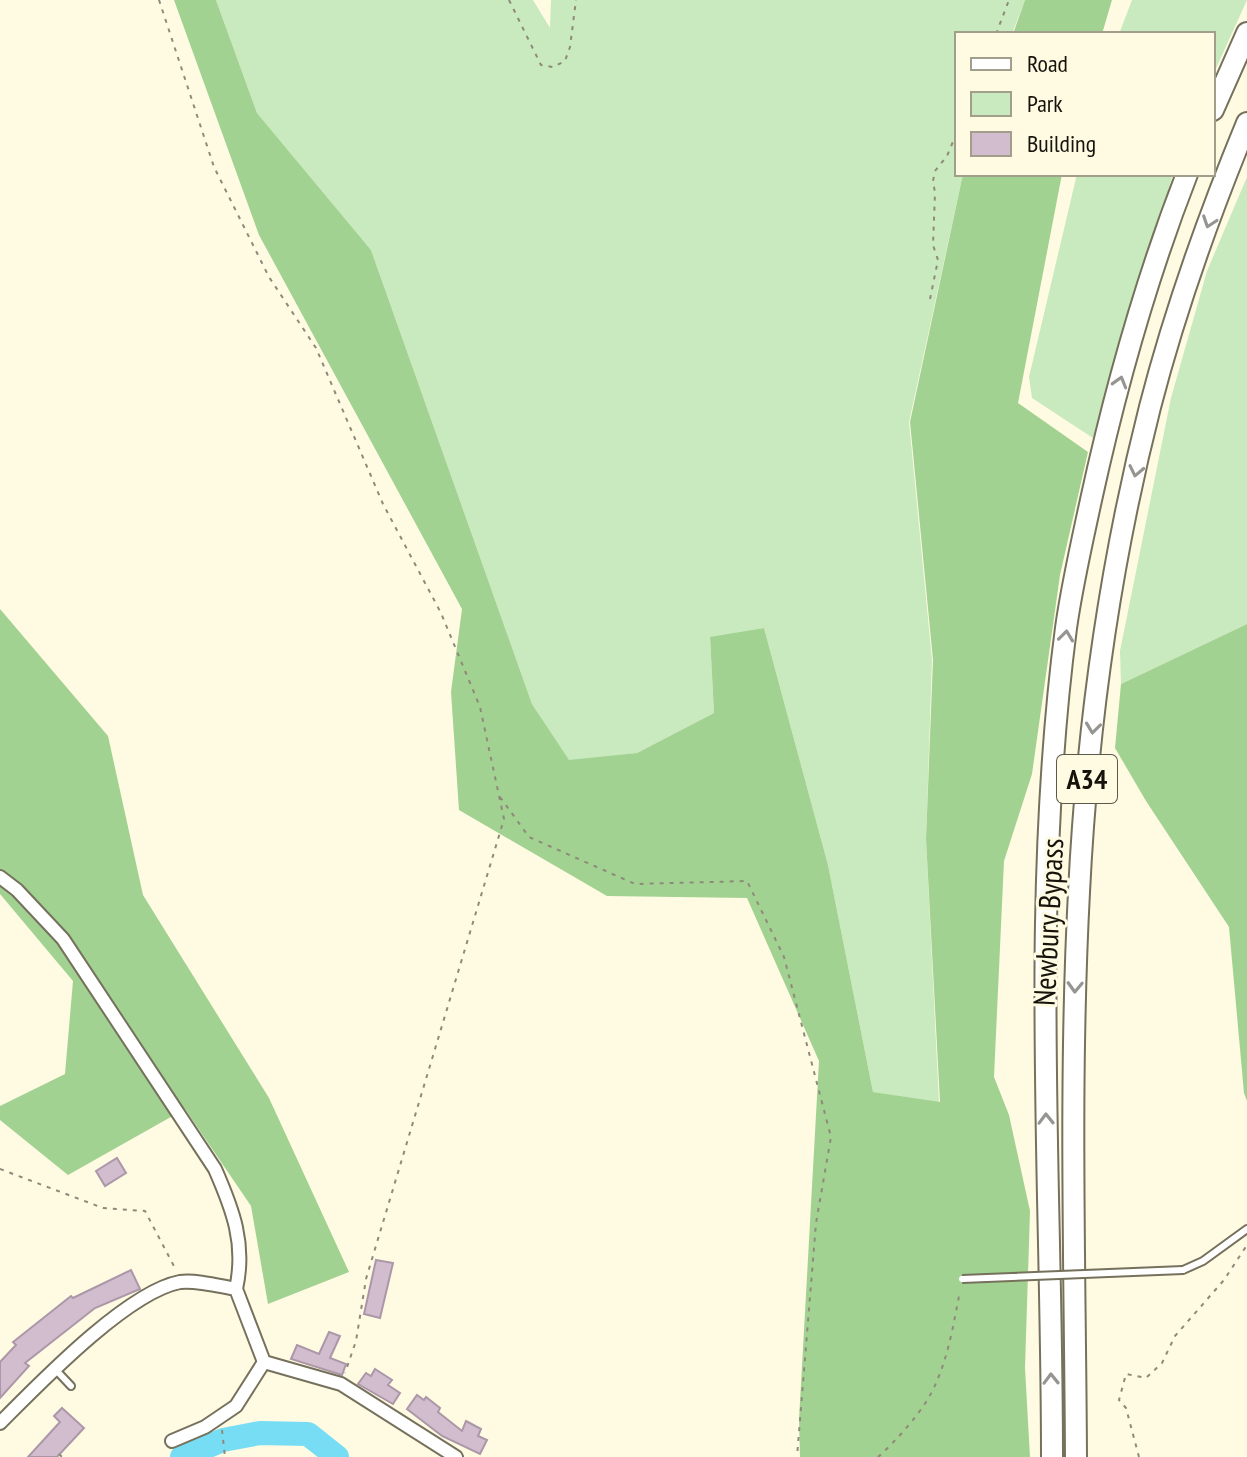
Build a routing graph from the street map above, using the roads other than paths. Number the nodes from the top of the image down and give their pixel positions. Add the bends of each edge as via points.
1 (1247, 33) edge
2 (1215, 105) edge
3 (1247, 123) edge
4 (1186, 176) edge
5 (0, 877) edge
6 (1247, 1229) edge
7 (962, 1279) road end
8 (236, 1289) junction
9 (264, 1362) junction
10 (55, 1369) junction
11 (71, 1386) dead end
12 (0, 1423) edge
13 (172, 1441) dead end
14 (456, 1457) edge
15 (1052, 1457) edge
16 (1076, 1457) edge

1 - 2 highway
3 -> 16 highway, Newbury Bypass / A34 via 1194,264 1150,406 1114,588 1088,769 1073,1085
15 -> 4 highway, Newbury Bypass / A34 via 1045,974 1059,696 1069,611 1108,427
5 - 8 street via 63,939 215,1169 234,1210 241,1264
6 - 7 lane, bridge via 1183,1270
8 - 9 street
8 - 10 street via 182,1282 149,1293
9 - 13 street via 236,1406
9 - 14 street via 341,1384
10 - 11 lane
10 - 12 street

